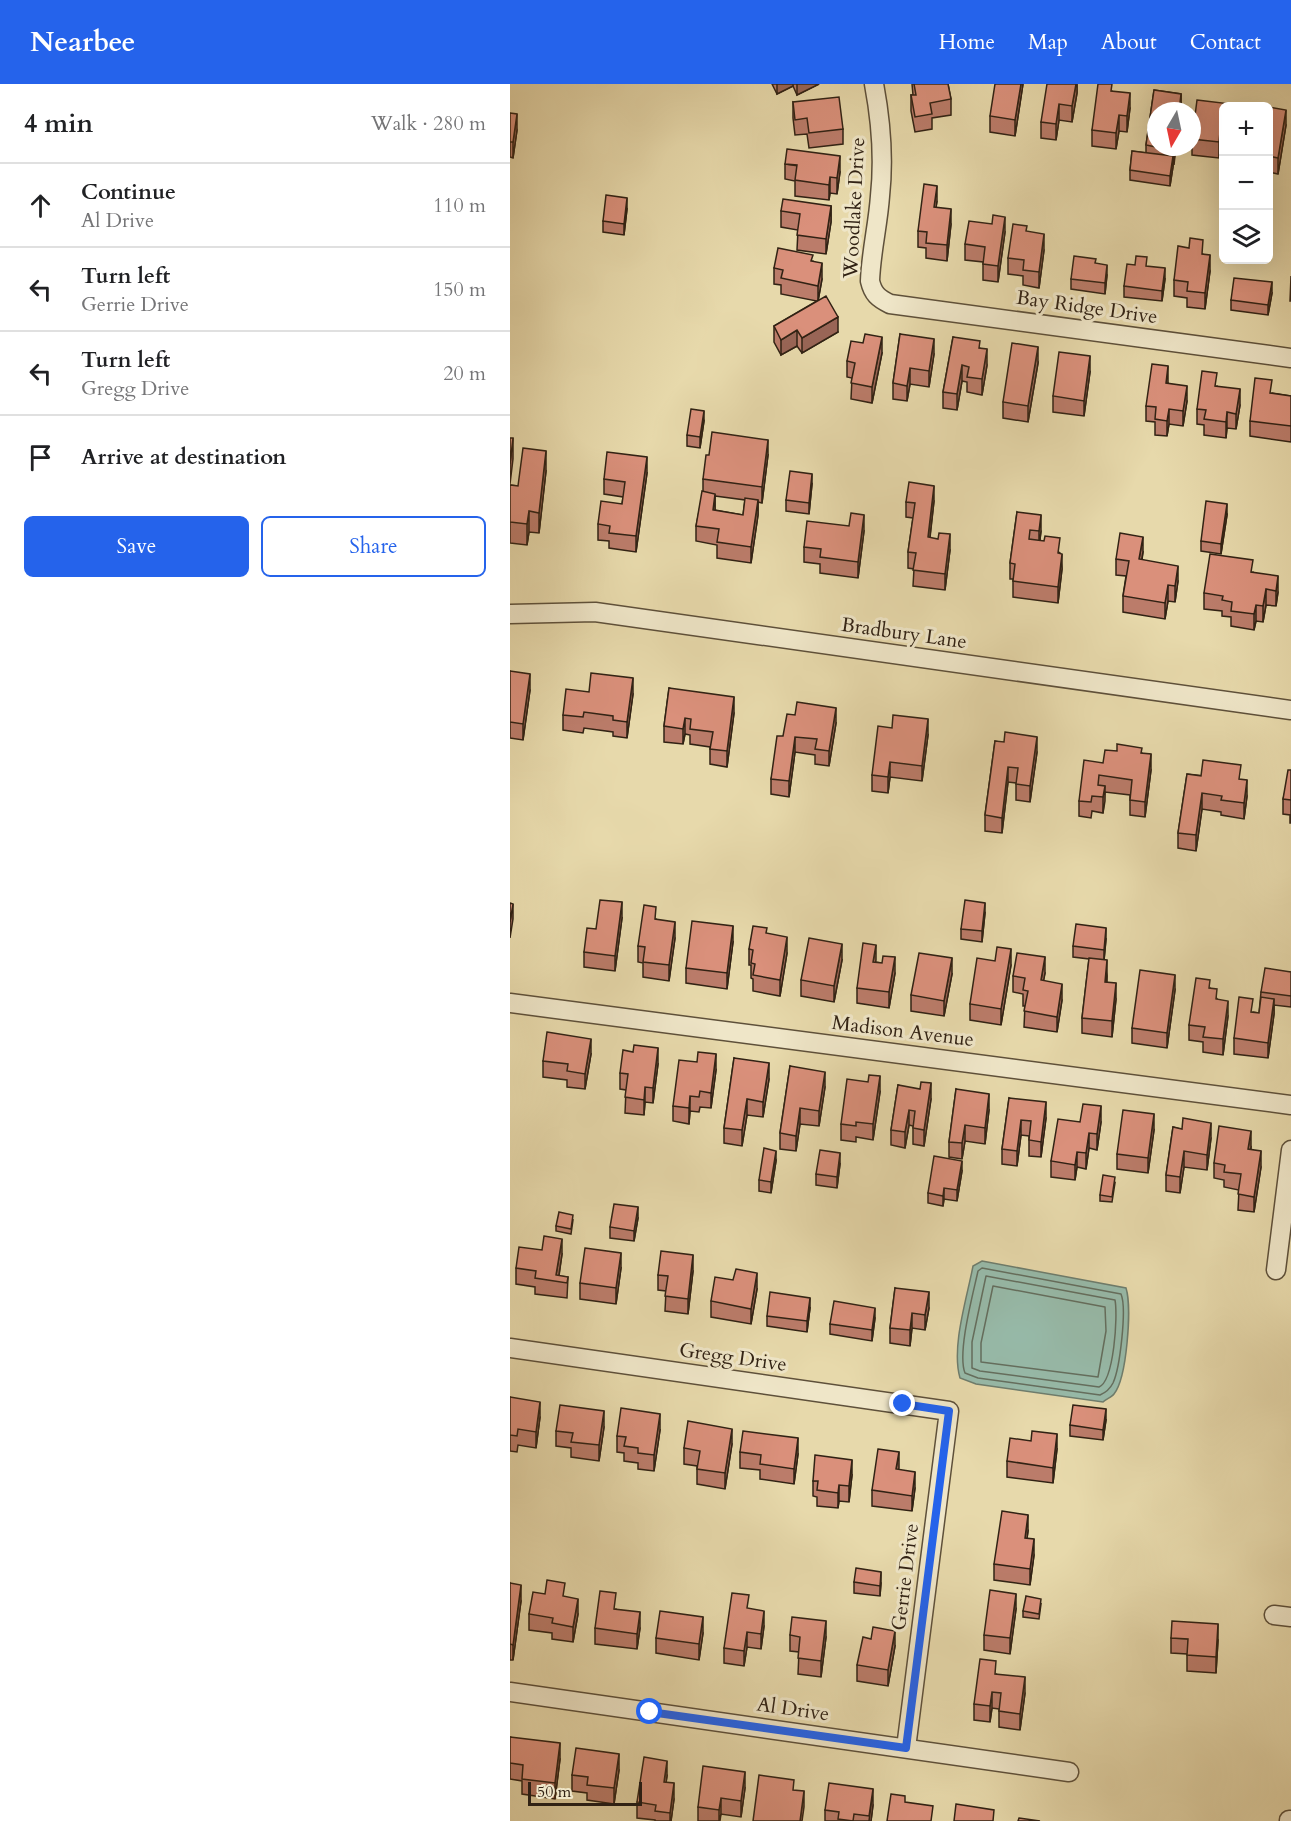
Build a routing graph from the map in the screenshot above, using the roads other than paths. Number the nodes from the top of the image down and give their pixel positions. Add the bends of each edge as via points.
1 (874, 84) edge
2 (878, 297) joint
3 (1291, 358) edge
4 (510, 615) edge
5 (1291, 710) edge
6 (510, 1003) edge
7 (1291, 1105) edge
8 (1291, 1150) edge
9 (1276, 1270) dead end
10 (510, 1348) edge
11 (949, 1411) joint
12 (510, 1692) edge
13 (906, 1748) junction
14 (1069, 1772) dead end

1 - 2 street, Woodlake Drive via 882,153 870,281
2 - 3 street, Bay Ridge Drive via 890,304
4 - 5 street, Bradbury Lane via 595,612
6 - 7 street, Madison Avenue
8 - 9 street
10 - 11 street, Gregg Drive
11 - 13 street, Gerrie Drive
12 - 13 street, Al Drive
13 - 14 street, Al Drive

